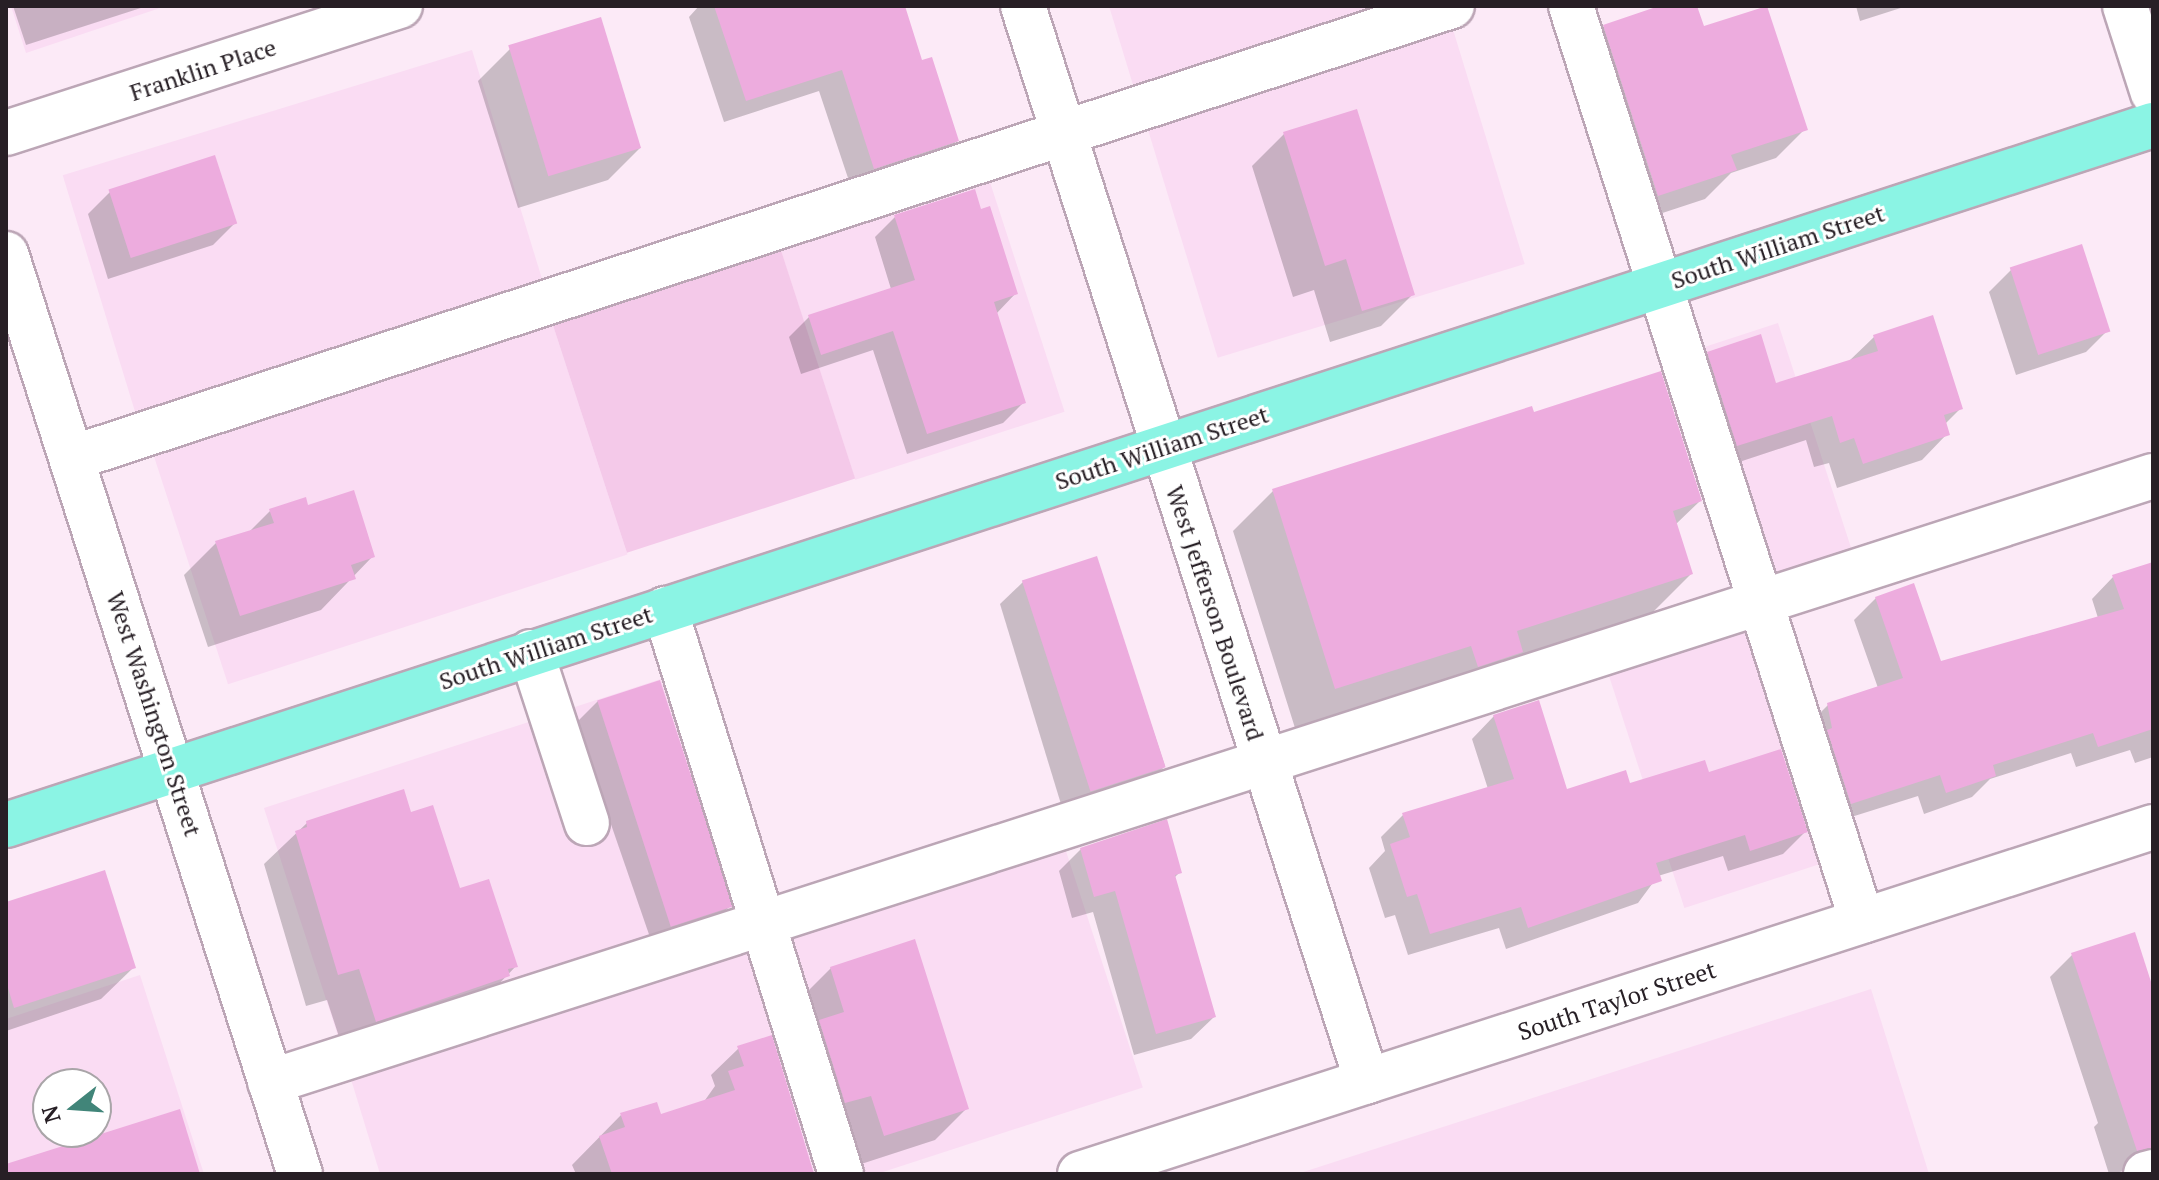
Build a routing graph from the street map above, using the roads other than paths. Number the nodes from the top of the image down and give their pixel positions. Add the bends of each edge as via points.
1 (400, 6) edge
2 (1023, 6) edge
3 (1452, 6) edge
4 (1571, 6) edge
5 (2125, 6) edge
6 (2153, 93) edge
7 (2153, 125) edge
8 (1063, 132) junction
9 (6, 133) edge
10 (6, 254) edge
11 (1660, 286) junction
12 (1163, 448) junction
13 (72, 458) junction
14 (2153, 476) edge
15 (1760, 604) junction
16 (665, 609) junction
17 (531, 652) junction
18 (1263, 767) junction
19 (172, 770) junction
20 (587, 823) dead end
21 (6, 825) edge
22 (2153, 827) edge
23 (1862, 921) junction
24 (763, 927) junction
25 (1367, 1081) junction
26 (270, 1082) junction
27 (2153, 1172) edge
28 (300, 1174) edge
29 (841, 1174) edge
30 (1080, 1174) edge
31 (2146, 1174) edge

1 - 9 street, Franklin Place
2 - 8 street, West Jefferson Boulevard
3 - 8 street
4 - 11 street
5 - 6 street
7 - 11 main road, South William Street
8 - 12 street, West Jefferson Boulevard
8 - 13 street
10 - 13 street, West Washington Street
11 - 12 main road, South William Street
11 - 15 street
12 - 16 main road, South William Street
12 - 18 street, West Jefferson Boulevard
13 - 19 street, West Washington Street
14 - 15 street
15 - 18 street
15 - 23 street
16 - 17 main road, South William Street
16 - 24 street
17 - 19 main road, South William Street
17 - 20 street
18 - 24 street
18 - 25 street, West Jefferson Boulevard
19 - 21 main road, South William Street
19 - 26 street, West Washington Street
22 - 23 street, South Taylor Street
23 - 25 street, South Taylor Street
24 - 26 street
24 - 29 street
25 - 30 street, South Taylor Street
26 - 28 street, West Washington Street
27 - 31 street

